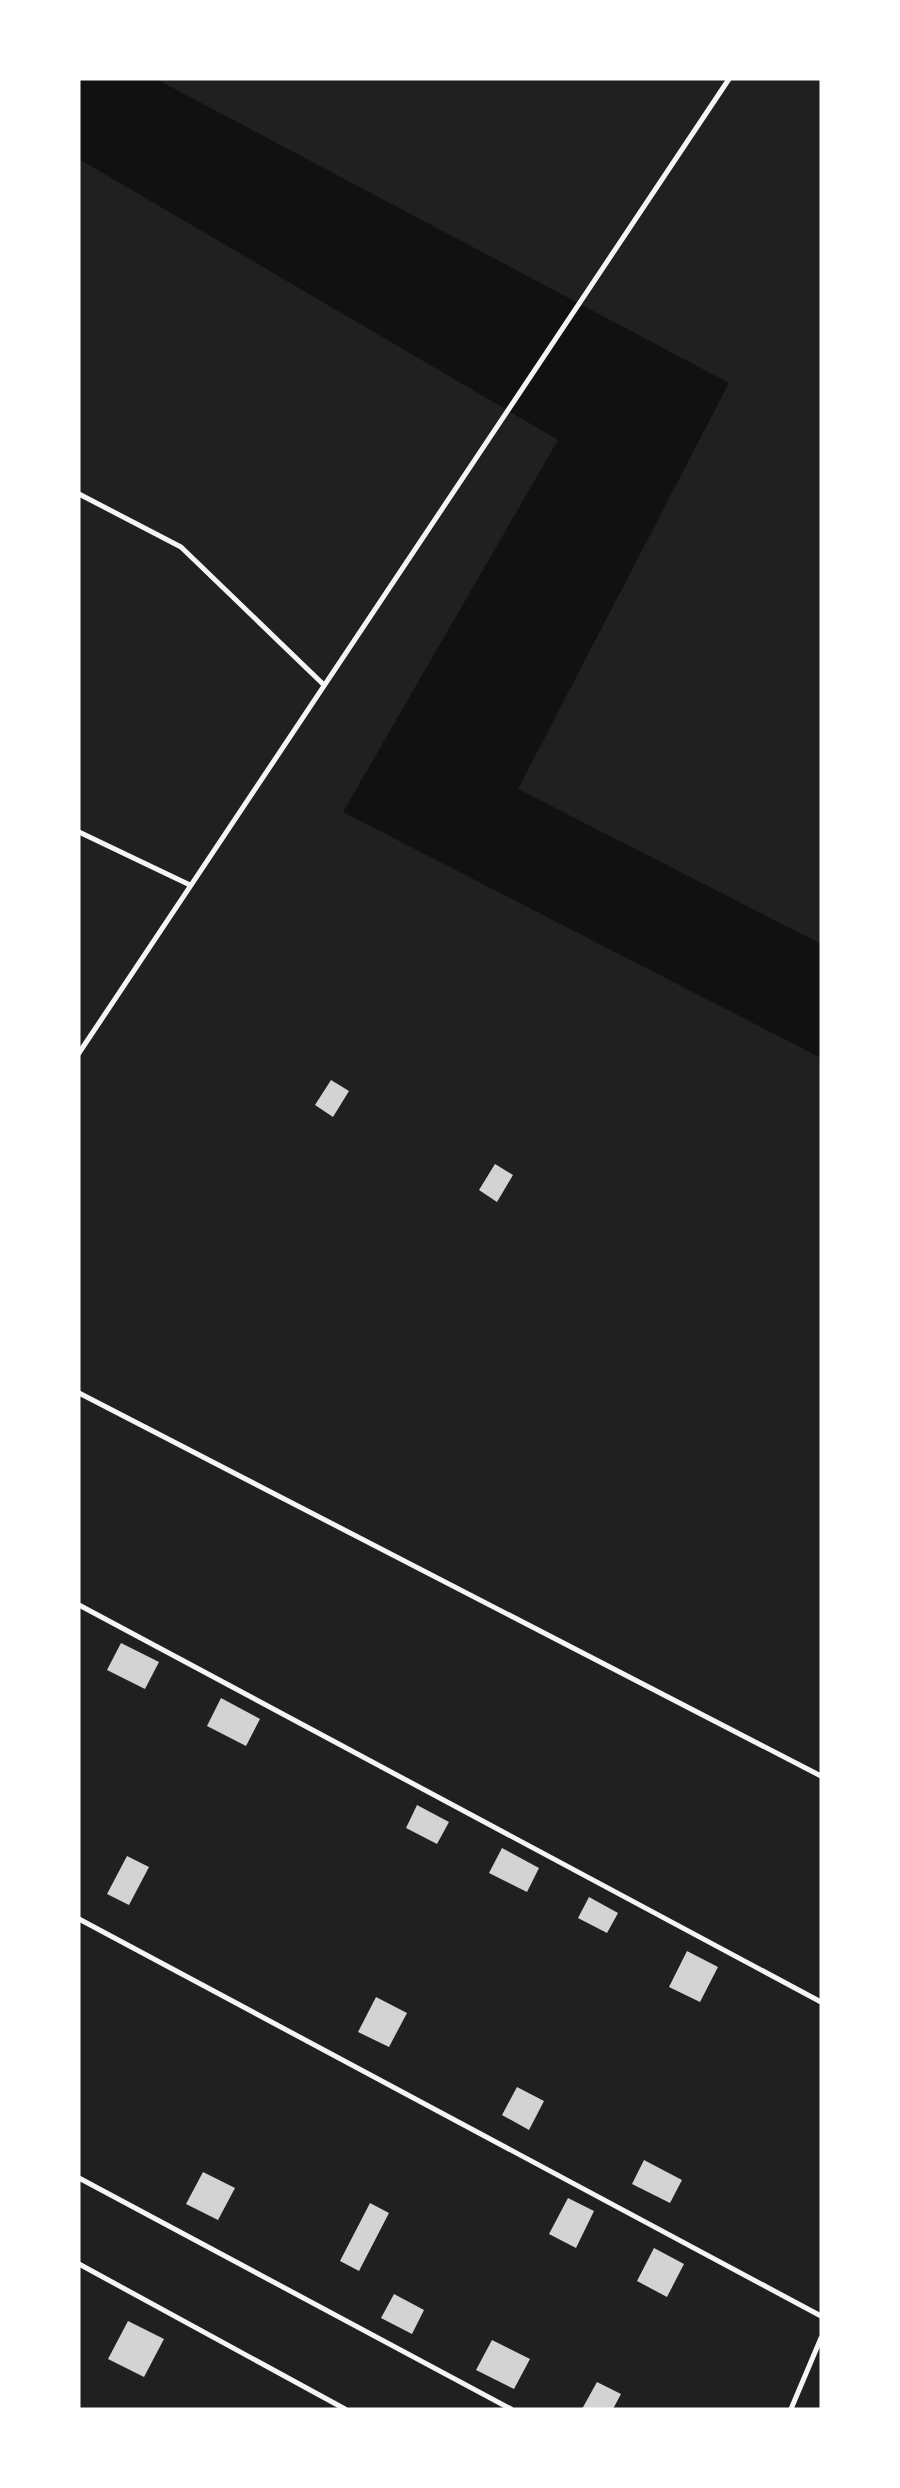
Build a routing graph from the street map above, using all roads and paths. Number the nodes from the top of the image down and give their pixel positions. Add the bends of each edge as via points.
1 (729, 79) edge
2 (79, 494) edge
3 (324, 685) junction
4 (79, 832) edge
5 (190, 885) junction
6 (79, 1053) edge
7 (79, 1393) edge
8 (79, 1605) edge
9 (821, 1776) edge
10 (79, 1919) edge
11 (821, 2002) edge
12 (79, 2178) edge
13 (79, 2264) edge
14 (821, 2316) edge
15 (821, 2338) edge
16 (345, 2409) edge
17 (511, 2409) edge
18 (791, 2409) edge

1 - 3 lane
2 - 3 lane via 181,547
3 - 5 lane
4 - 5 lane
5 - 6 lane
7 - 9 lane
8 - 11 lane
10 - 14 lane
12 - 17 lane
13 - 16 lane
15 - 18 lane

